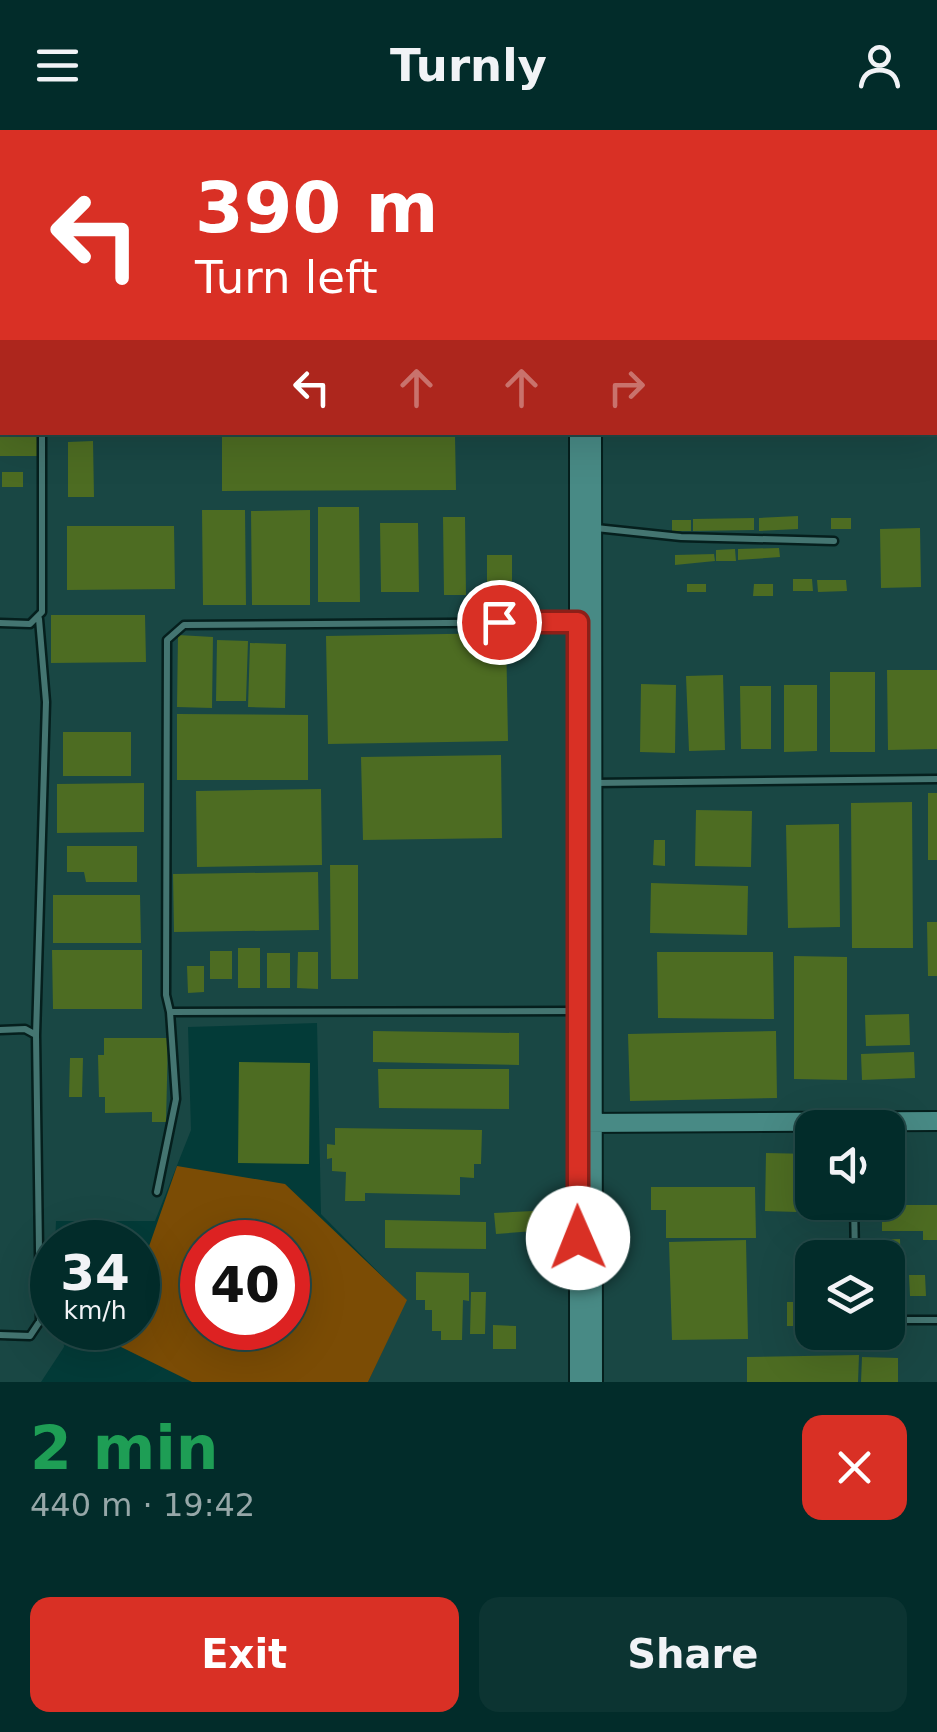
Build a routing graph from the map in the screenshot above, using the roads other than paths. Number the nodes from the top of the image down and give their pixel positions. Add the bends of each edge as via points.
1 (42, 435) edge
2 (578, 435) edge
3 (592, 435) edge
4 (592, 528) junction
5 (834, 541) dead end
6 (39, 620) junction
7 (578, 622) junction
8 (0, 623) edge
9 (937, 779) edge
10 (585, 784) junction
11 (577, 1011) junction
12 (170, 1012) junction
13 (0, 1030) edge
14 (36, 1035) junction
15 (937, 1121) edge
16 (905, 1122) edge
17 (584, 1124) junction
18 (795, 1124) edge
19 (158, 1192) dead end
20 (905, 1320) edge
21 (937, 1320) edge
22 (0, 1335) edge
23 (579, 1382) edge
24 (593, 1382) edge

1 - 6 lane
2 - 7 street
3 - 4 street
4 - 5 lane
4 - 10 street
6 - 8 lane
6 - 14 lane via 46,702
7 - 10 street
7 - 12 lane via 184,625 174,631 168,640
9 - 10 lane
10 - 11 street
10 - 17 street
11 - 12 lane
11 - 17 street
12 - 19 lane via 176,1098
13 - 14 lane
14 - 22 lane via 40,1320 30,1336
15 - 16 street
17 - 18 street
17 - 23 street
17 - 24 street
20 - 21 lane

